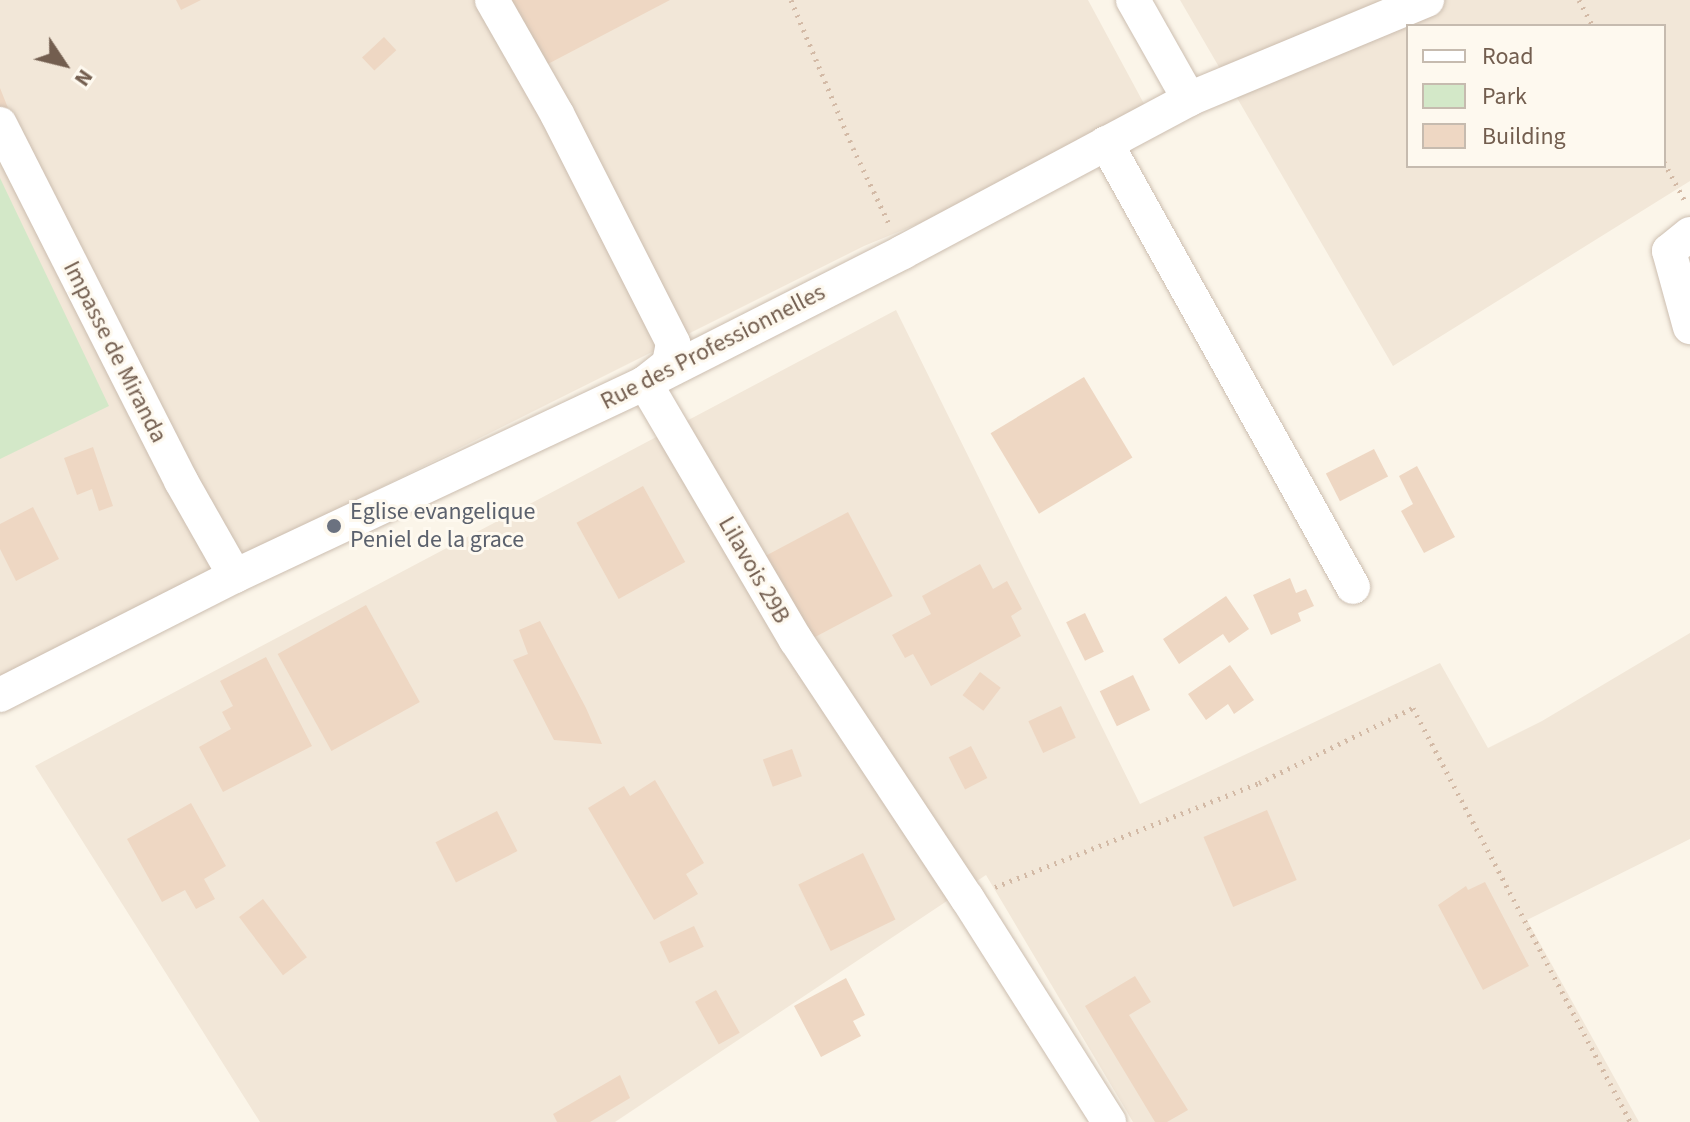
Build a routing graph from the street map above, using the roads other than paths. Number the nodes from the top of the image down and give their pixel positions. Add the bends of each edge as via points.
1 (492, 0) edge
2 (1133, 0) edge
3 (1427, 0) edge
4 (1189, 99) junction
5 (0, 124) edge
6 (1106, 143) junction
7 (1690, 234) edge
8 (1690, 327) edge
9 (645, 383) junction
10 (235, 576) junction
11 (1353, 587) dead end
12 (0, 695) edge
13 (1109, 1122) edge

1 - 9 street via 557,114 673,343 669,364
2 - 4 street
3 - 4 street, Rue des Professionnelles
4 - 6 street, Rue des Professionnelles
5 - 10 street, Impasse de Miranda via 181,481
6 - 9 street, Rue des Professionnelles
6 - 11 street
7 - 8 street via 1669,251
9 - 10 street, Rue des Professionnelles
9 - 13 street, Lilavois 29B via 796,640
10 - 12 street, Rue des Professionnelles

